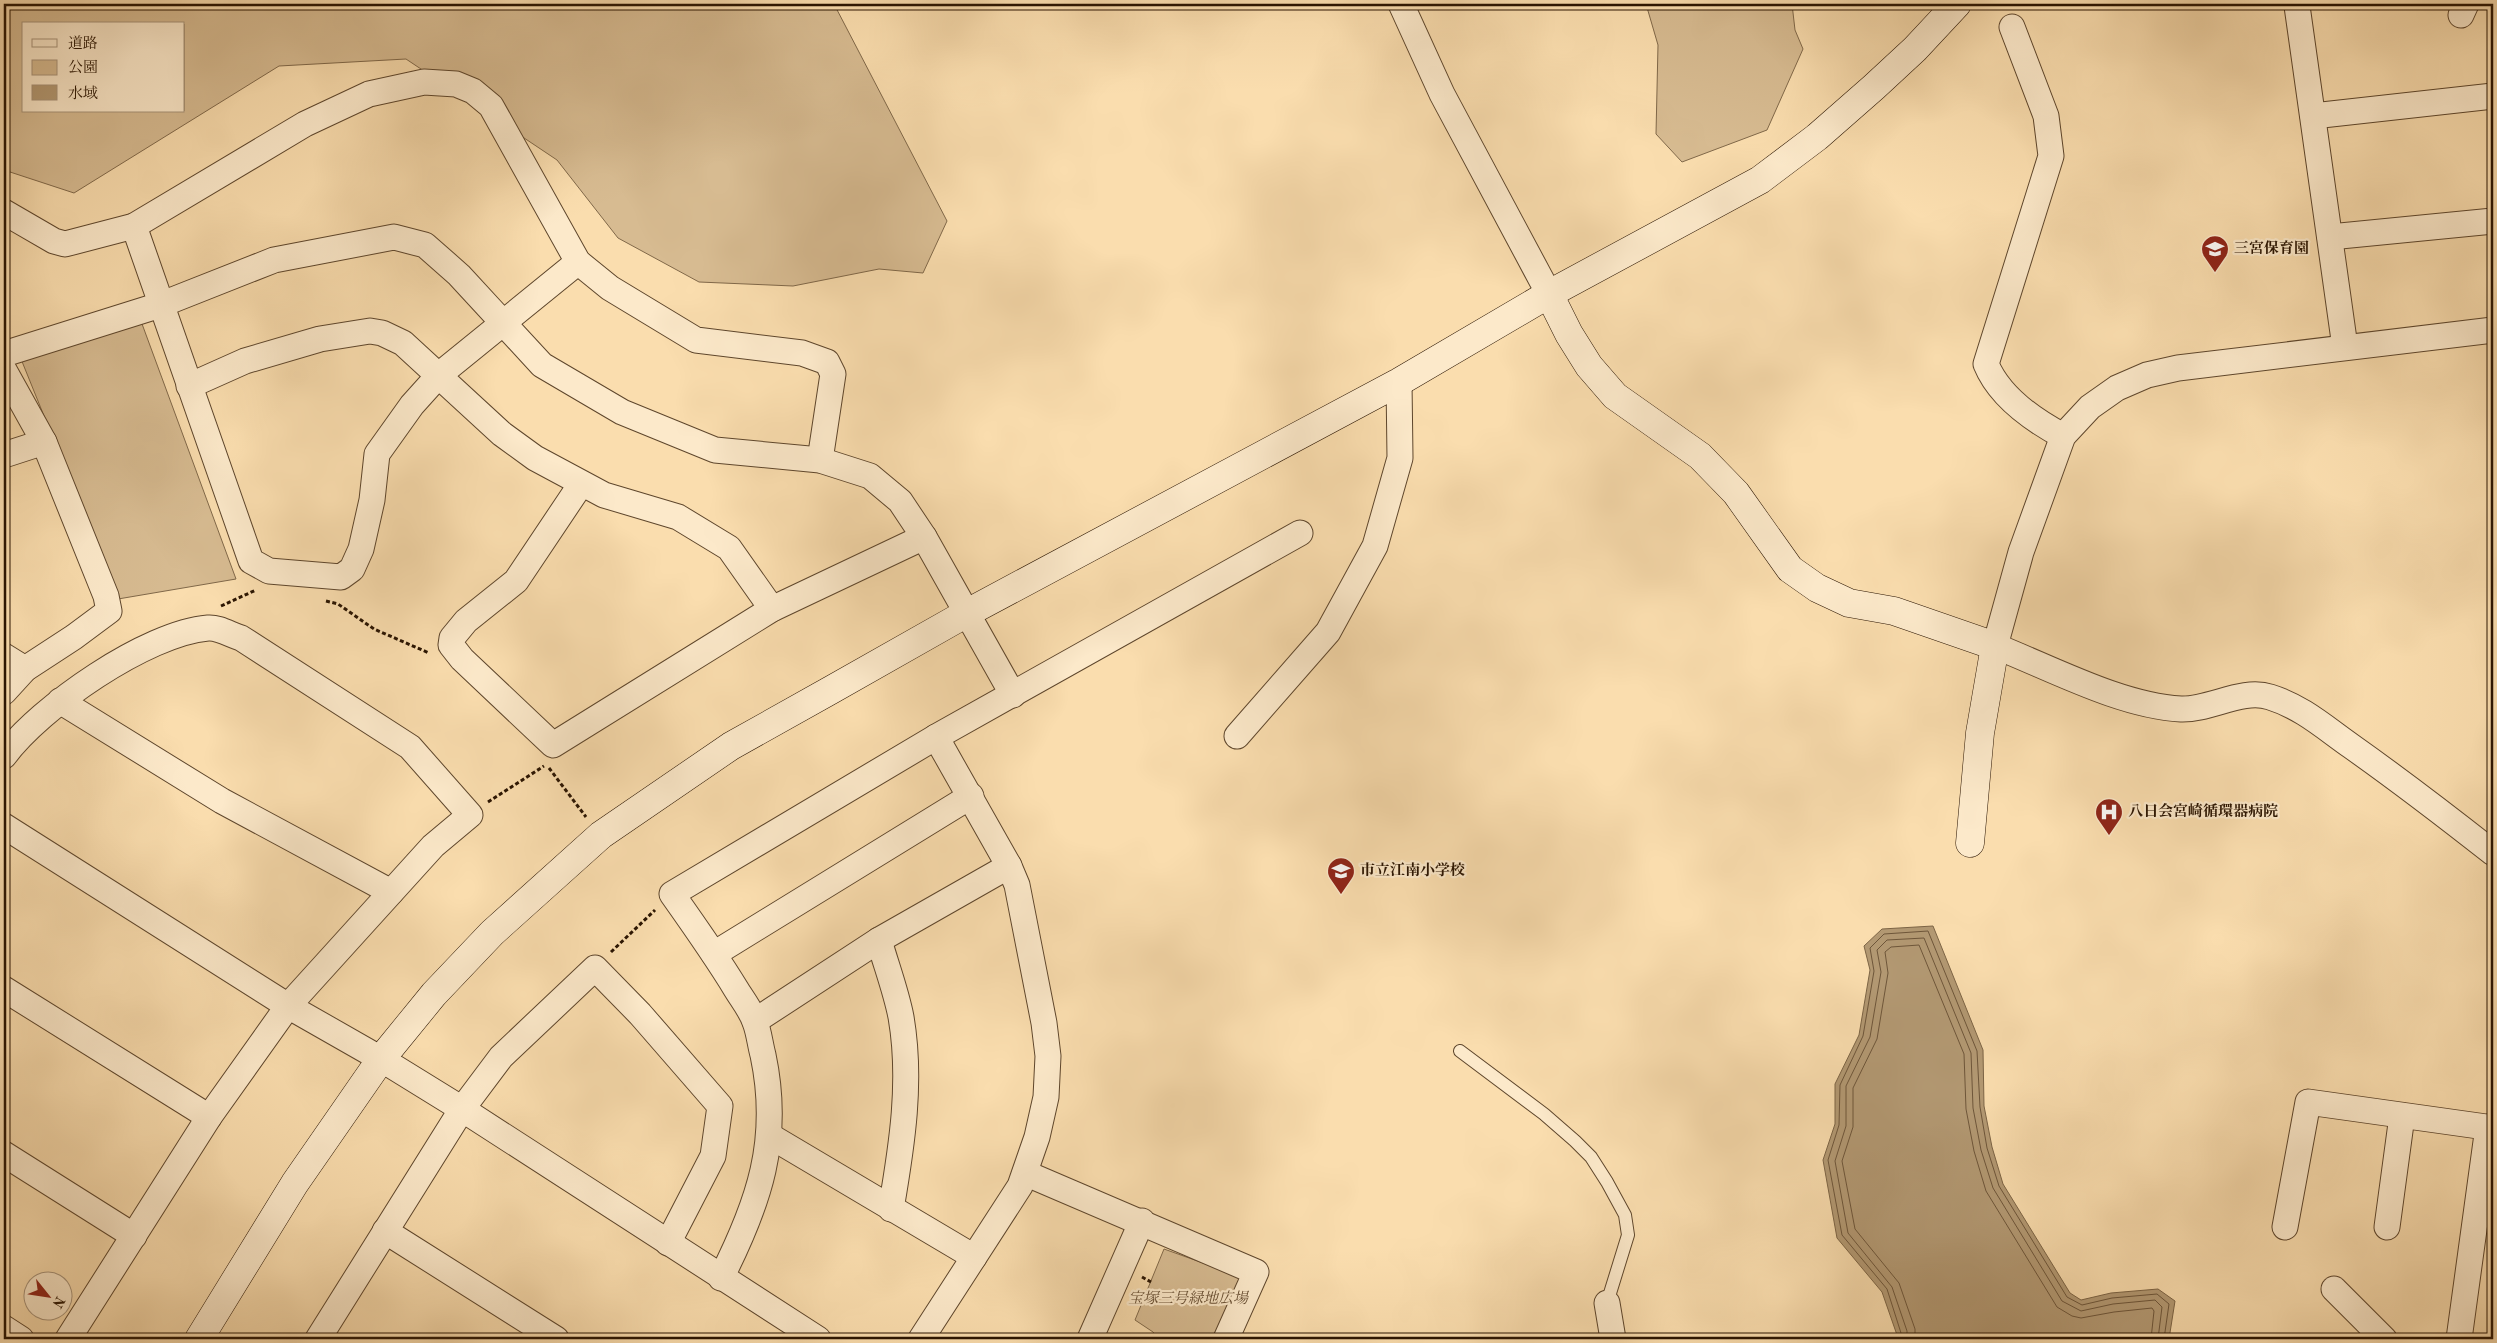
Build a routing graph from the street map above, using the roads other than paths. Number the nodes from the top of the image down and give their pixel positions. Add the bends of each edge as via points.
1 (1401, 4) edge
2 (1957, 4) edge
3 (2297, 6) dead end
4 (2012, 27) dead end
5 (2493, 96) edge
6 (2313, 116) junction
7 (4, 212) edge
8 (2493, 221) edge
9 (134, 226) junction
10 (2330, 237) junction
11 (578, 262) junction
12 (1549, 294) junction
13 (160, 304) junction
14 (504, 324) junction
15 (2493, 330) edge
16 (2346, 347) junction
17 (4, 354) edge
18 (4, 370) edge
19 (439, 375) junction
20 (1399, 382) junction
21 (190, 386) junction
22 (2063, 436) junction
23 (44, 442) junction
24 (4, 455) edge
25 (820, 460) junction
26 (581, 484) junction
27 (1300, 533) dead end
28 (924, 537) junction
29 (772, 609) junction
30 (967, 614) junction
31 (1995, 646) junction
32 (4, 656) edge
33 (25, 669) junction
34 (4, 692) edge
35 (1013, 695) junction
36 (60, 701) junction
37 (1237, 736) dead end
38 (936, 737) junction
39 (4, 756) edge
40 (971, 796) junction
41 (4, 826) edge
42 (1970, 843) dead end
43 (2493, 853) edge
44 (1009, 866) junction
45 (391, 892) junction
46 (879, 940) junction
47 (714, 954) junction
48 (4, 989) edge
49 (288, 1006) junction
50 (755, 1021) junction
51 (1460, 1051) dead end
52 (381, 1059) junction
53 (462, 1109) junction
54 (2402, 1116) junction
55 (209, 1117) junction
56 (2490, 1128) edge
57 (770, 1136) junction
58 (4, 1154) edge
59 (1025, 1173) junction
60 (891, 1209) junction
61 (1142, 1222) junction
62 (2285, 1227) dead end
63 (2387, 1227) dead end
64 (385, 1230) junction
65 (134, 1236) junction
66 (668, 1243) junction
67 (974, 1257) junction
68 (721, 1278) junction
69 (2334, 1289) dead end
70 (1607, 1303) joint
71 (4, 1328) edge
72 (21, 1339) edge
73 (68, 1339) edge
74 (198, 1339) edge
75 (318, 1339) edge
76 (556, 1339) edge
77 (818, 1339) edge
78 (921, 1339) edge
79 (1090, 1339) edge
80 (1226, 1339) edge
81 (1613, 1339) edge
82 (2384, 1339) edge
83 (2459, 1339) edge

1 - 12 street via 1442,94
2 - 12 street via 1874,87 1817,137 1760,180
3 - 6 street
4 - 22 street via 2046,116 2051,156 1986,364 1993,379 2034,420
5 - 6 street
6 - 10 street
7 - 9 street via 65,244
8 - 10 street
9 - 11 street via 305,124 369,94 424,82 456,84 491,106
9 - 13 street
10 - 16 street
11 - 14 street
11 - 25 street via 610,288 696,340 802,353 827,362 833,374
12 - 20 street
12 - 31 street via 1589,366 1615,396 1700,456 1736,493 1790,569 1817,588 1849,603 1894,611
13 - 14 street via 274,260 394,237 424,245 438,255
13 - 17 street
13 - 21 street
14 - 19 street
14 - 25 street via 542,365 622,412 715,450
15 - 16 street
16 - 22 street via 2147,374 2117,388 2090,407
18 - 23 street
19 - 21 street via 403,343 382,332 370,331 320,339 245,361
19 - 21 street via 412,404 377,454 372,500 361,549 352,569 341,577 269,571 251,561
19 - 26 street via 502,434 535,458
20 - 30 street
20 - 37 street via 1400,458 1375,546 1328,632
22 - 31 street via 2021,552
23 - 24 street
23 - 33 street via 106,596 109,611
25 - 28 street via 870,476 900,501
26 - 29 street via 604,495 678,516 729,548
26 - 29 street via 516,582 466,620 452,638 451,646 553,745
27 - 35 street
28 - 29 street
28 - 30 street
30 - 35 street
30 - 52 street via 731,746 601,835 492,933 434,994
31 - 42 street via 1980,733
31 - 43 street via 2105,691 2149,705 2183,709 2241,697 2268,696 2300,708 2412,789
32 - 33 street
33 - 34 street
35 - 38 street
36 - 39 street via 17,738
36 - 45 street via 222,801
36 - 45 street via 103,671 183,632 211,627 241,638 410,747 470,814 433,846
38 - 40 street
38 - 47 street via 672,894
40 - 44 street
40 - 47 street
41 - 49 street
44 - 46 street
44 - 59 street via 1017,884 1048,1056 1046,1097
45 - 49 street
46 - 50 street
46 - 60 street via 901,1016 907,1072 900,1158
47 - 50 street
48 - 55 street
49 - 52 street
49 - 55 street
50 - 57 street via 768,1079
51 - 70 lane via 1575,1141 1607,1182 1624,1214 1628,1235
52 - 53 street
52 - 74 street via 295,1184
53 - 64 street
53 - 66 street
53 - 66 street via 502,1057 594,968 640,1014 720,1106 713,1156
54 - 56 street
54 - 62 street via 2308,1102
54 - 63 street
55 - 65 street
56 - 83 street
57 - 60 street
57 - 68 street via 759,1189
58 - 65 street
59 - 61 street
59 - 67 street
60 - 67 street
61 - 79 street
61 - 80 street via 1256,1272
64 - 75 street
64 - 76 street
65 - 73 street
66 - 68 street
67 - 78 street
68 - 77 street
69 - 82 street
70 - 81 street
71 - 72 street

